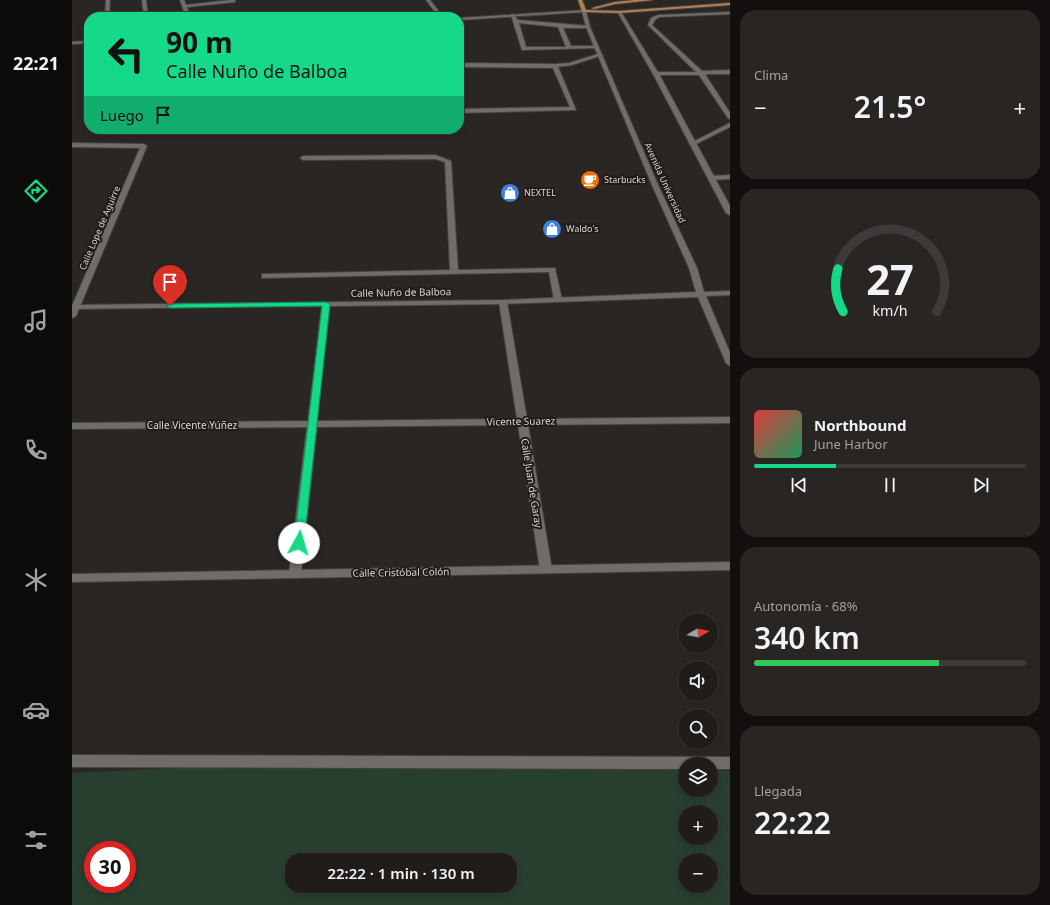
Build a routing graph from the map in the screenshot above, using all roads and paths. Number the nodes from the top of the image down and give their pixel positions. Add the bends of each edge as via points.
1 (108, 0) edge
2 (144, 0) edge
3 (182, 0) edge
4 (233, 0) edge
5 (428, 0) edge
6 (580, 0) edge
7 (652, 0) edge
8 (615, 1) edge
9 (730, 4) edge
10 (184, 6) junction
11 (584, 11) junction
12 (107, 12) edge
13 (145, 12) edge
14 (186, 12) edge
15 (437, 12) edge
16 (618, 12) junction
17 (730, 13) edge
18 (513, 15) junction
19 (464, 19) edge
20 (516, 22) junction
21 (560, 26) junction
22 (588, 27) junction
23 (84, 42) edge
24 (72, 43) edge
25 (597, 47) junction
26 (569, 48) junction
27 (600, 55) junction
28 (464, 65) edge
29 (555, 66) junction
30 (730, 72) edge
31 (656, 74) junction
32 (701, 74) junction
33 (464, 111) edge
34 (730, 117) edge
35 (730, 125) edge
36 (692, 144) junction
37 (72, 145) edge
38 (303, 158) dead end
39 (730, 177) edge
40 (710, 178) junction
41 (730, 214) edge
42 (454, 272) junction
43 (265, 276) dead end
44 (730, 293) edge
45 (701, 294) junction
46 (558, 300) junction
47 (503, 302) junction
48 (326, 304) junction
49 (74, 307) edge
50 (72, 316) edge
51 (730, 363) edge
52 (730, 420) edge
53 (522, 421) junction
54 (312, 424) junction
55 (72, 426) edge
56 (730, 566) edge
57 (546, 570) junction
58 (295, 573) junction
59 (72, 578) edge
60 (72, 761) edge
61 (730, 763) edge

1 - 12 main road
2 - 13 main road
3 - 10 main road
4 - 10 main road
5 - 15 main road
6 - 11 main road
7 - 8 main road
8 - 11 main road
8 - 16 main road
9 - 16 main road
10 - 14 main road
11 - 16 main road
11 - 18 main road
11 - 22 main road, Avenida Universidad
16 - 31 main road
17 - 32 main road via 658,16 650,25
18 - 19 main road
18 - 20 main road
20 - 21 main road
20 - 26 main road via 524,49
21 - 22 main road
21 - 26 main road
22 - 25 main road, Avenida Universidad
23 - 24 main road
25 - 26 main road
25 - 27 main road, Avenida Universidad
27 - 29 main road
27 - 45 main road, Avenida Universidad via 693,268
28 - 29 main road
29 - 33 main road via 574,109
30 - 32 main road
31 - 32 main road
31 - 36 main road
32 - 34 main road
35 - 36 main road
36 - 40 main road
37 - 49 main road, Calle Lope de Aguirre via 144,146
38 - 42 main road via 436,157 448,161
39 - 40 main road
40 - 41 main road
42 - 43 main road
42 - 46 main road via 552,270
44 - 45 main road, Calle Nuño de Balboa
45 - 46 main road, Calle Nuño de Balboa
45 - 51 main road, Avenida Universidad
46 - 47 main road, Calle Nuño de Balboa
47 - 48 main road, Calle Nuño de Balboa
47 - 53 main road, Calle Juan de Garay
48 - 49 main road, Calle Nuño de Balboa
48 - 54 main road
49 - 50 main road, Calle Lope de Aguirre
52 - 53 main road, Vicente Suarez
53 - 54 main road, Vicente Suarez
53 - 57 main road, Calle Juan de Garay
54 - 55 main road, Calle Vicente Yúñez
54 - 58 main road
56 - 57 main road, Calle Cristóbal Colón
57 - 58 main road, Calle Cristóbal Colón
58 - 59 main road, Calle Cristóbal Colón
60 - 61 main road

